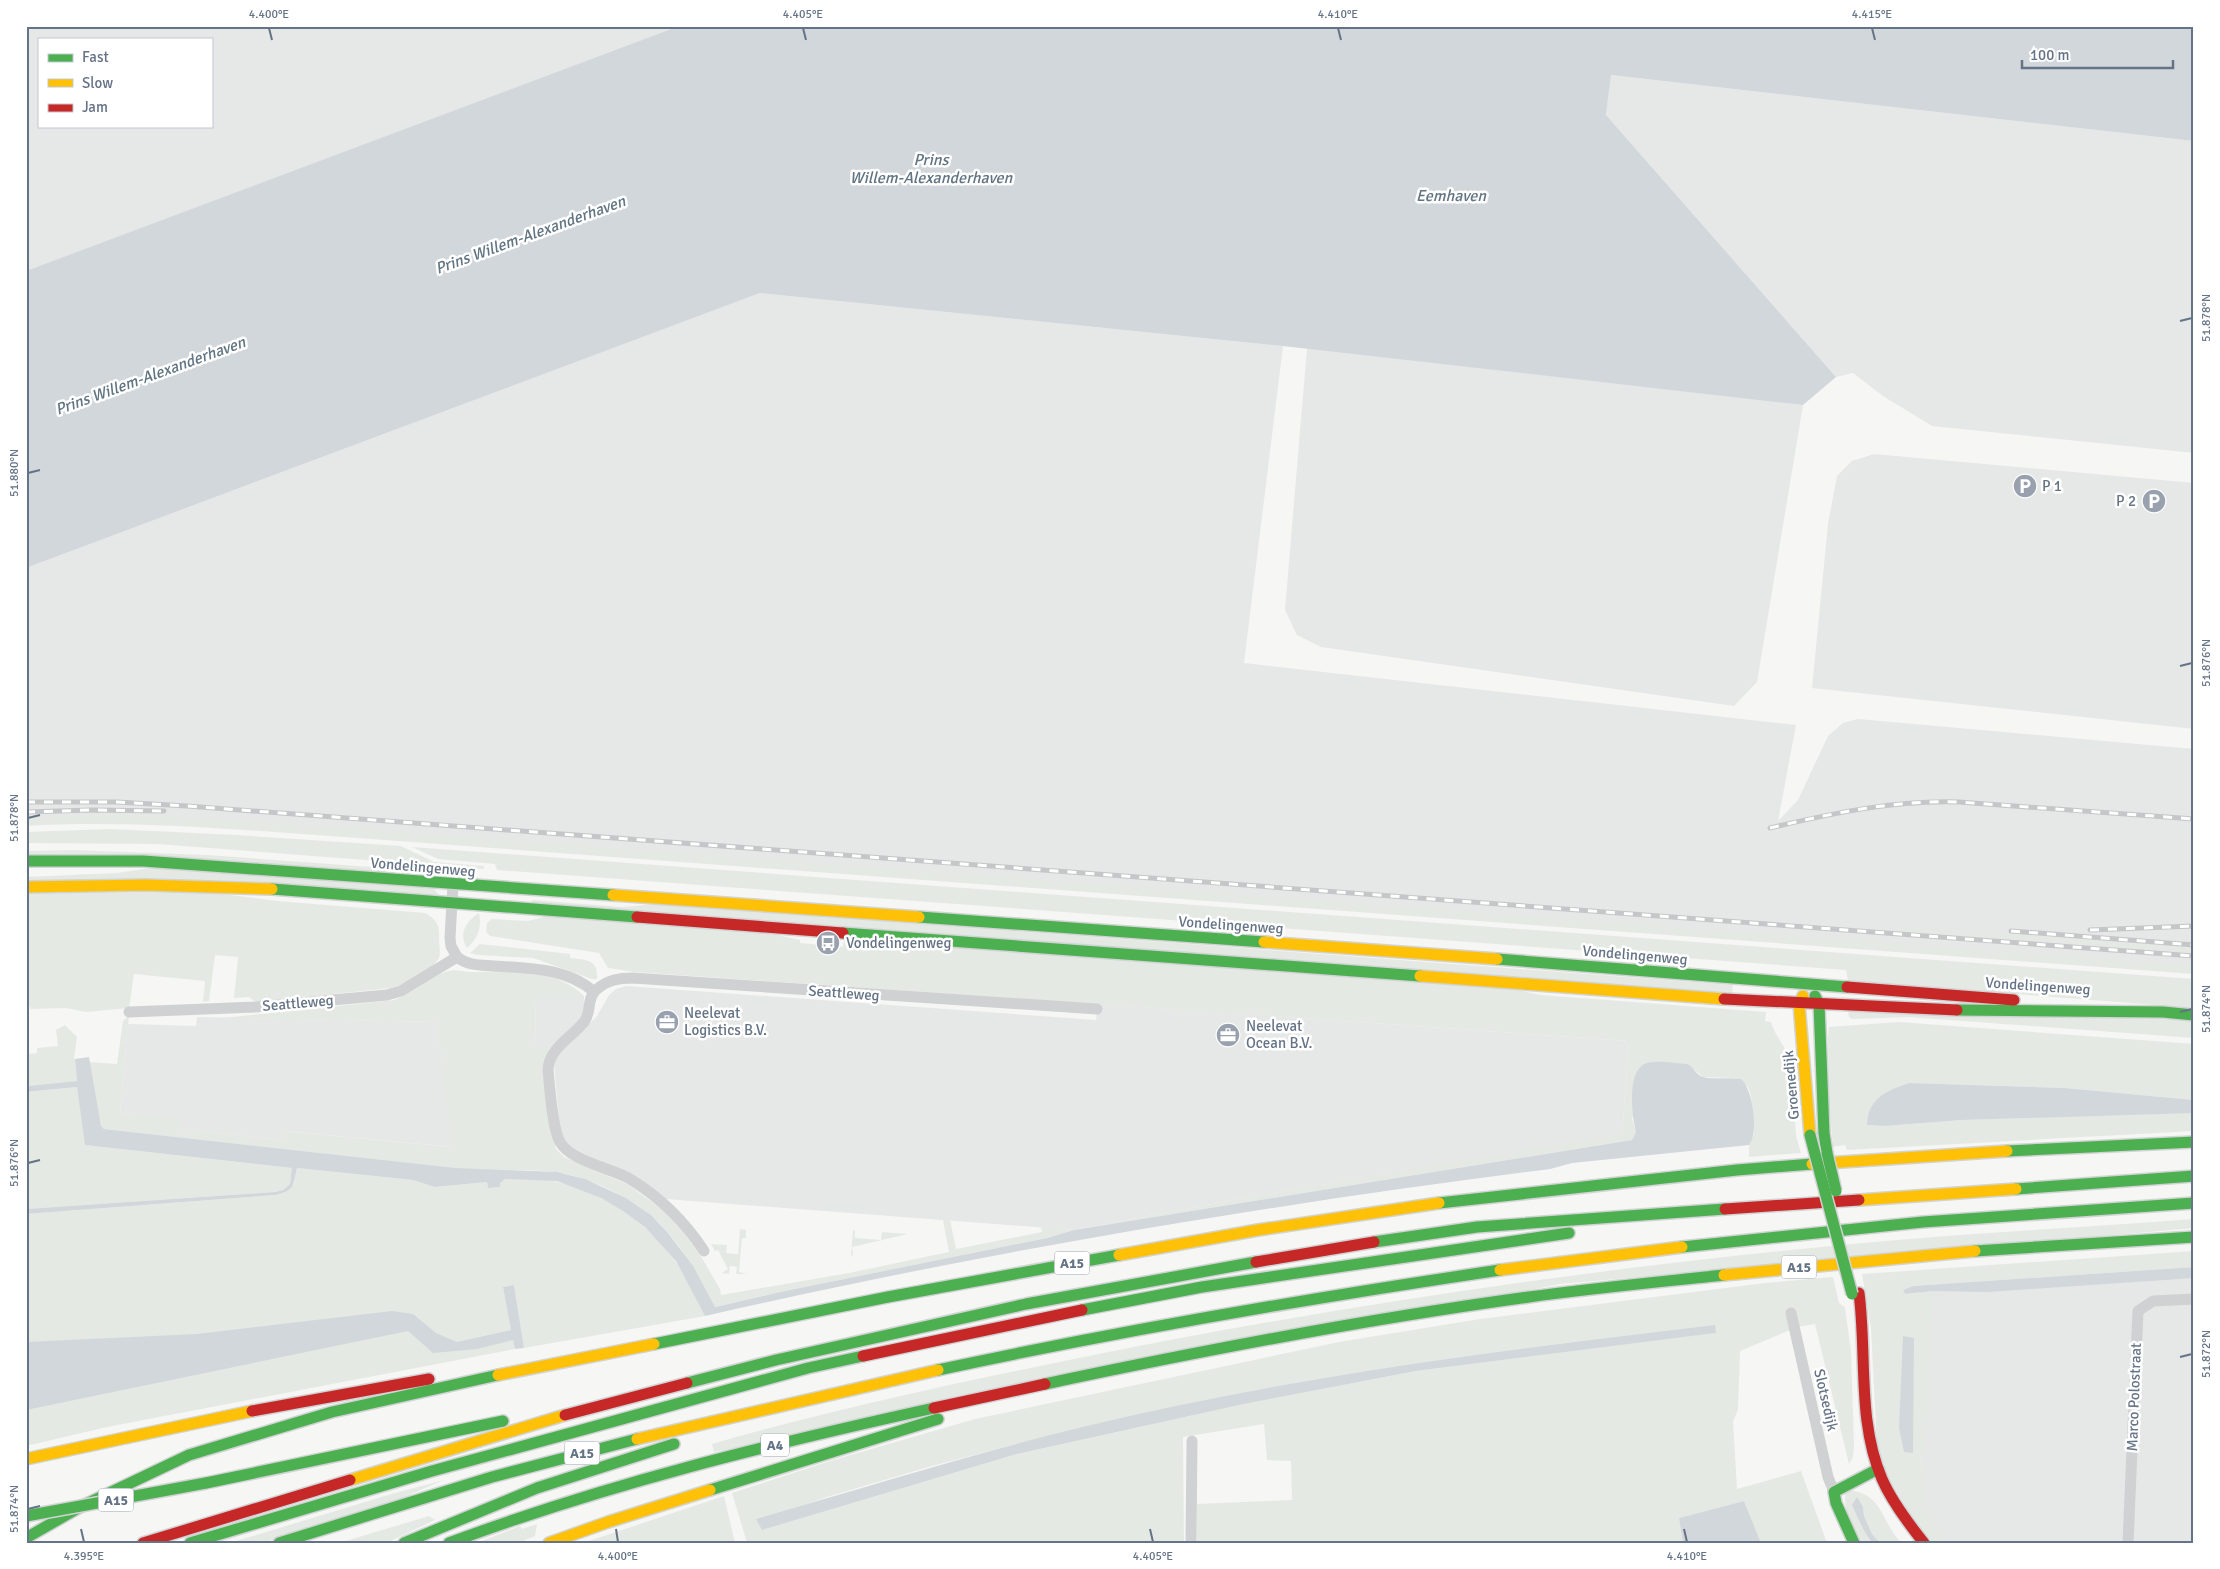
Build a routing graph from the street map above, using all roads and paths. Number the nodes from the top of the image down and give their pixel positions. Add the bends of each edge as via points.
1 (26, 861) edge
2 (453, 884) junction
3 (26, 887) edge
4 (452, 903) junction
5 (457, 957) junction
6 (1809, 985) junction
7 (594, 992) junction
8 (1799, 1004) junction
9 (1819, 1004) junction
10 (1843, 1005) junction
11 (1097, 1009) dead end
12 (129, 1012) dead end
13 (2163, 1012) junction
14 (2194, 1015) edge
15 (1820, 1032) junction
16 (2194, 1142) edge
17 (2194, 1176) edge
18 (2194, 1203) edge
19 (1764, 1206) junction
20 (2194, 1237) edge
21 (704, 1251) dead end
22 (1856, 1294) junction
23 (2194, 1299) edge
24 (1791, 1313) dead end
25 (1107, 1369) junction
26 (506, 1373) junction
27 (888, 1379) junction
28 (601, 1405) junction
29 (1192, 1440) dead end
30 (26, 1459) edge
31 (1878, 1469) junction
32 (1834, 1492) junction
33 (26, 1516) edge
34 (26, 1538) edge
35 (143, 1543) edge
36 (190, 1543) edge
37 (279, 1543) edge
38 (404, 1543) edge
39 (449, 1543) edge
40 (549, 1543) edge
41 (1191, 1543) edge
42 (1854, 1543) edge
43 (1924, 1543) edge
44 (2128, 1543) edge

1 - 2 main road, Vondelingenweg via 143,861
2 - 4 street
2 - 6 main road, Vondelingenweg via 1401,952
3 - 4 main road, Vondelingenweg via 177,884
4 - 5 street via 450,938
4 - 8 main road, Vondelingenweg
5 - 7 street via 472,964 548,971 575,979
5 - 12 street, Seattleweg via 401,992 387,995 256,1007
6 - 8 main road
6 - 9 main road, Groenedijk
6 - 13 main road, Vondelingenweg
7 - 11 street, Seattleweg via 606,982 633,978
7 - 21 street via 586,1019 548,1062 557,1136 571,1155 629,1179 663,1202 675,1212
8 - 9 main road, Vondelingenweg
8 - 22 main road, Groenedijk, bridge via 1810,1135
9 - 10 main road, Vondelingenweg
9 - 15 main road, Groenedijk
10 - 13 main road, Vondelingenweg via 1949,1010
10 - 15 main road via 1828,1017
13 - 14 main road, Vondelingenweg
15 - 22 main road, Groenedijk, bridge via 1824,1134
16 - 26 main road, A15 via 1911,1156 1737,1170 1414,1206 1078,1262
17 - 19 main road, A15
18 - 27 main road, A15 via 1730,1240 1451,1277 1234,1312
19 - 28 main road, A15 via 1476,1227 1310,1252 1026,1304 776,1360
19 - 36 main road, A15 via 1230,1283 1016,1323 808,1368 450,1466
20 - 25 main road, A15 via 1955,1252 1531,1297
22 - 31 main road, Groenedijk via 1862,1328 1871,1442
23 - 44 street, Marco Polostraat via 2153,1301 2138,1311
24 - 32 street, Slotsedijk
25 - 39 main road, A4 via 846,1427 646,1478 506,1521
25 - 40 main road, A15 via 840,1448
26 - 30 main road, A15 via 433,1378 260,1408
26 - 34 main road, A15 via 332,1412 189,1455 80,1507
27 - 37 main road, A15 via 527,1467
27 - 38 main road, A4 via 587,1471
28 - 33 main road, A15, bridge
28 - 35 main road, A15
29 - 41 street
31 - 32 main road
31 - 43 main road, Groenedijk via 1894,1500
32 - 42 main road, Slotsedijk

